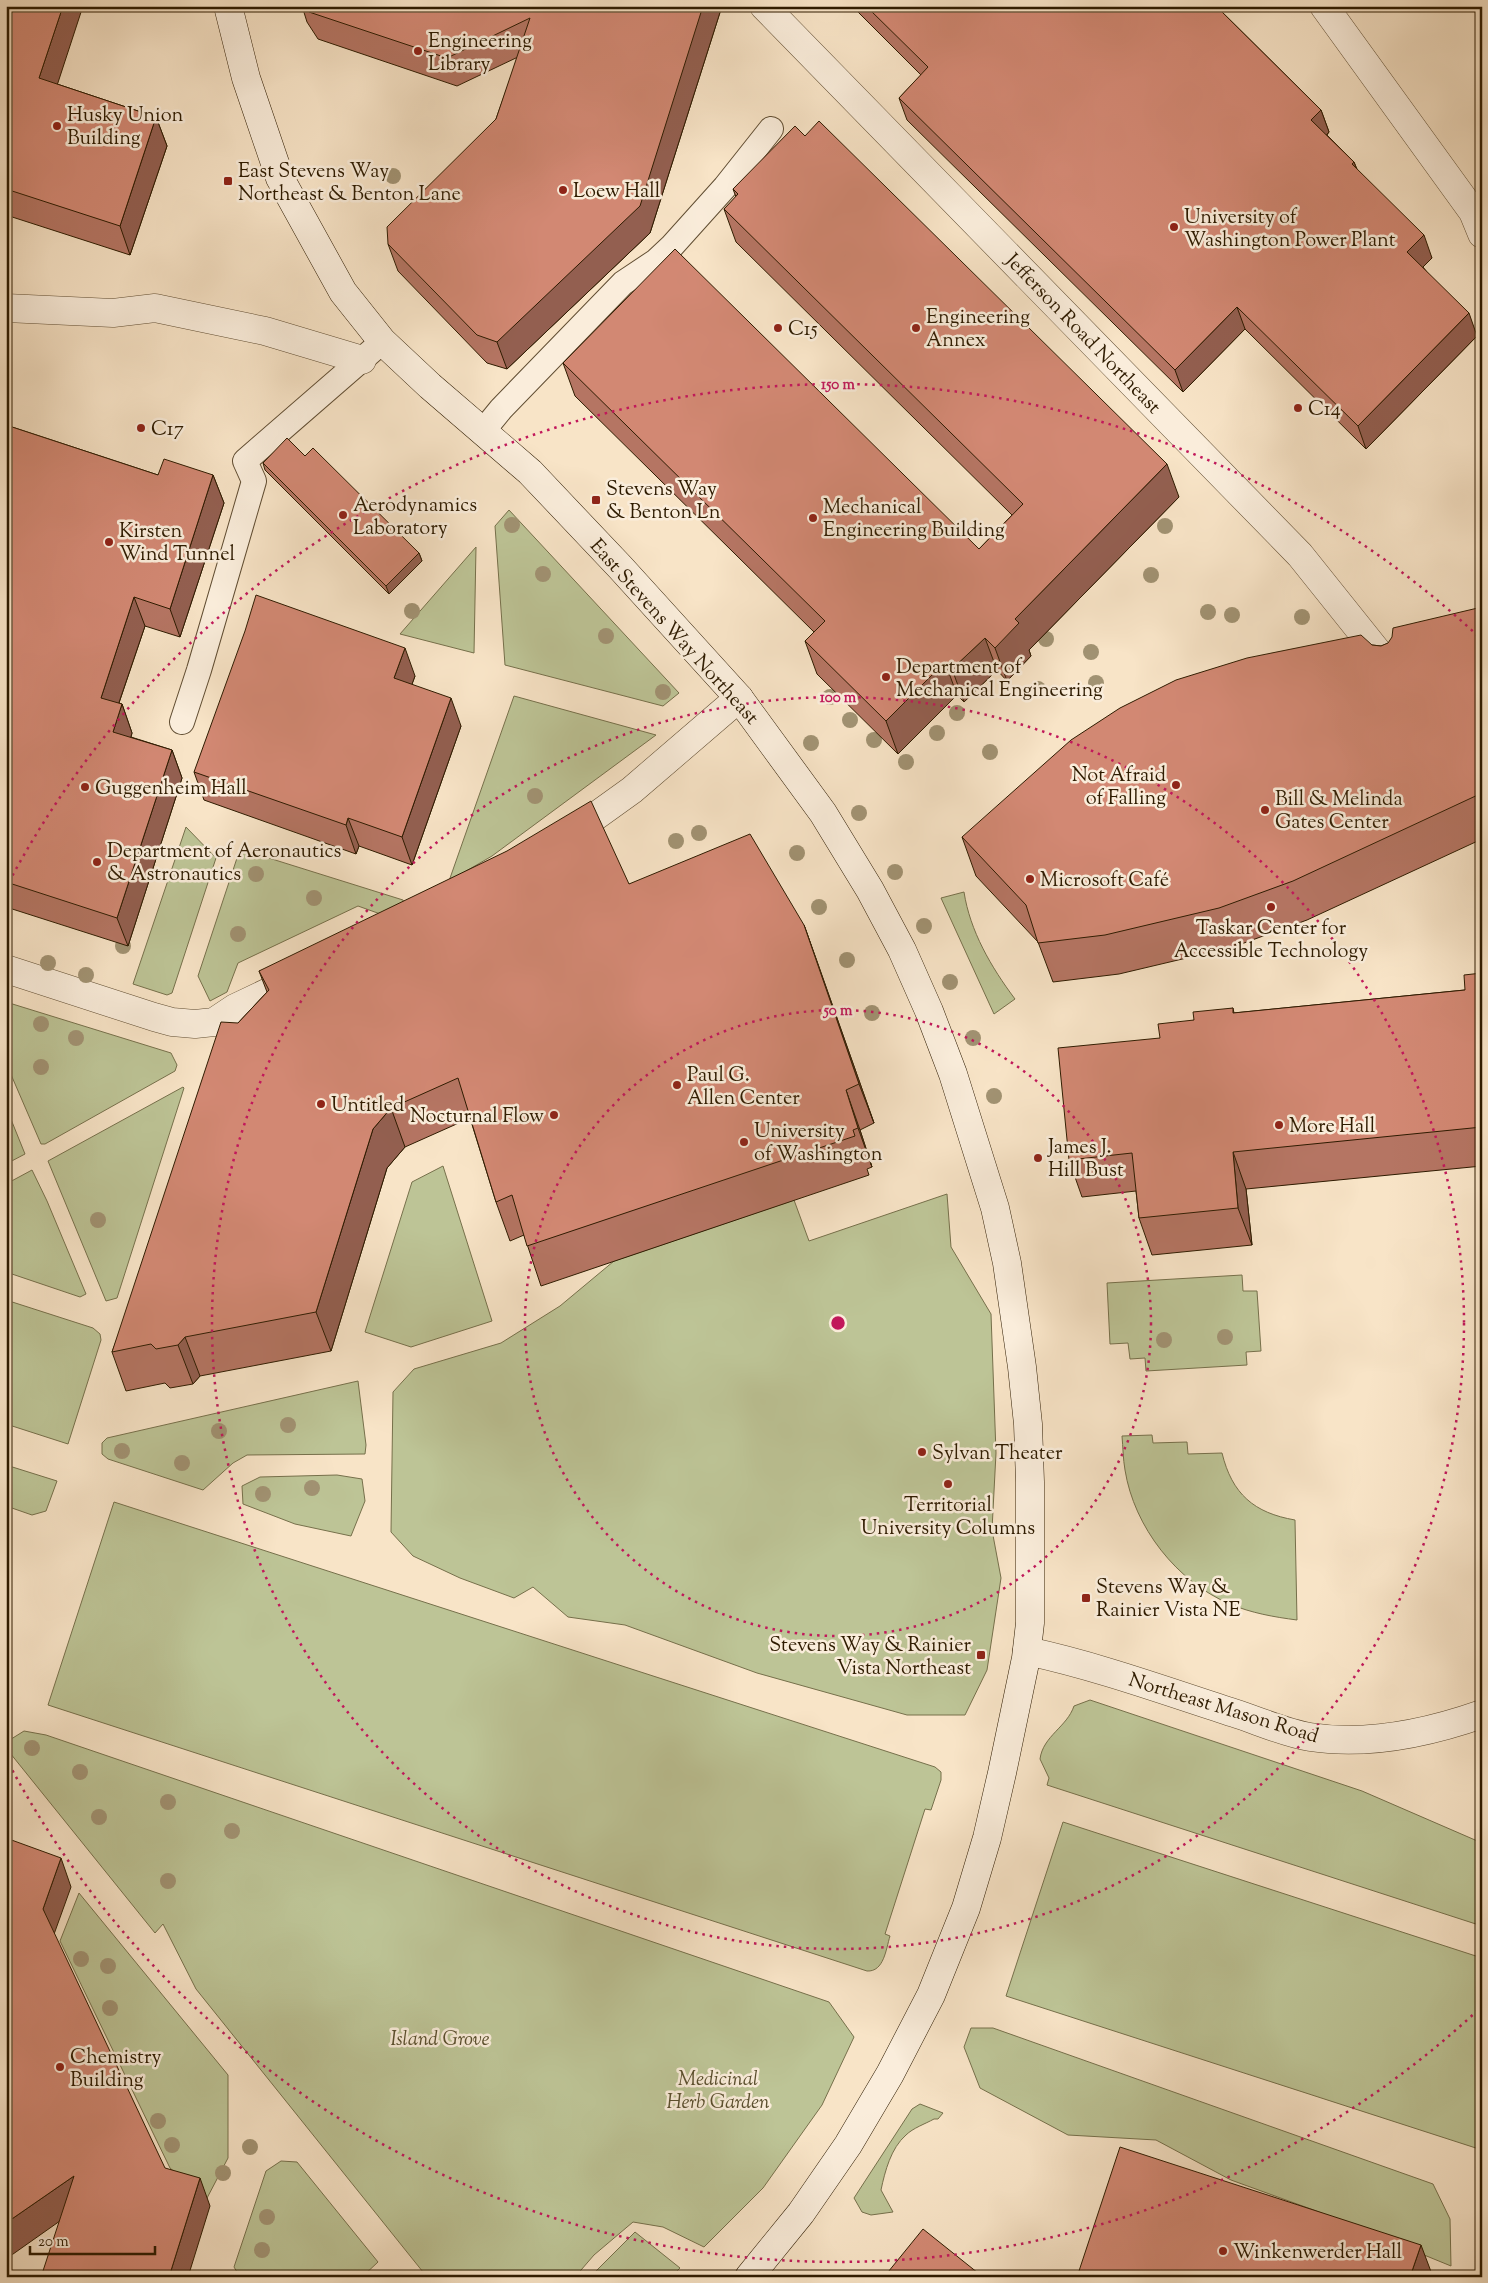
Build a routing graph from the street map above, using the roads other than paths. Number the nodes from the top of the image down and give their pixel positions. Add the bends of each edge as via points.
1 (228, 6) edge
2 (764, 6) edge
3 (1324, 6) edge
4 (771, 129) dead end
5 (1482, 234) edge
6 (6, 308) edge
7 (382, 341) junction
8 (362, 360) junction
9 (483, 431) junction
10 (1392, 670) edge
11 (739, 698) junction
12 (182, 722) dead end
13 (545, 851) edge
14 (324, 964) edge
15 (6, 969) edge
16 (1027, 1652) junction
17 (1482, 1714) edge
18 (749, 2277) edge

1 - 7 street, East Stevens Way Northeast via 246,78 280,178 344,292
2 - 10 street, Jefferson Road Northeast via 1300,555
3 - 5 street via 1473,212
4 - 9 lane via 672,246 623,283
6 - 8 street via 113,313 155,308 265,331
7 - 8 lane
7 - 9 street, East Stevens Way Northeast
8 - 12 lane via 245,461 254,481
9 - 11 street, East Stevens Way Northeast via 530,472
11 - 13 street via 632,790
11 - 16 street, East Stevens Way Northeast via 823,813 897,941 936,1029 983,1164 1008,1272 1028,1424 1031,1533
14 - 15 street via 235,1008 214,1022 195,1024 163,1020
16 - 17 street, Northeast Mason Road via 1070,1660 1309,1737 1355,1740 1400,1735 1441,1729
16 - 18 street, East Stevens Way Northeast via 986,1838 966,1908 931,1995 848,2145 801,2212

